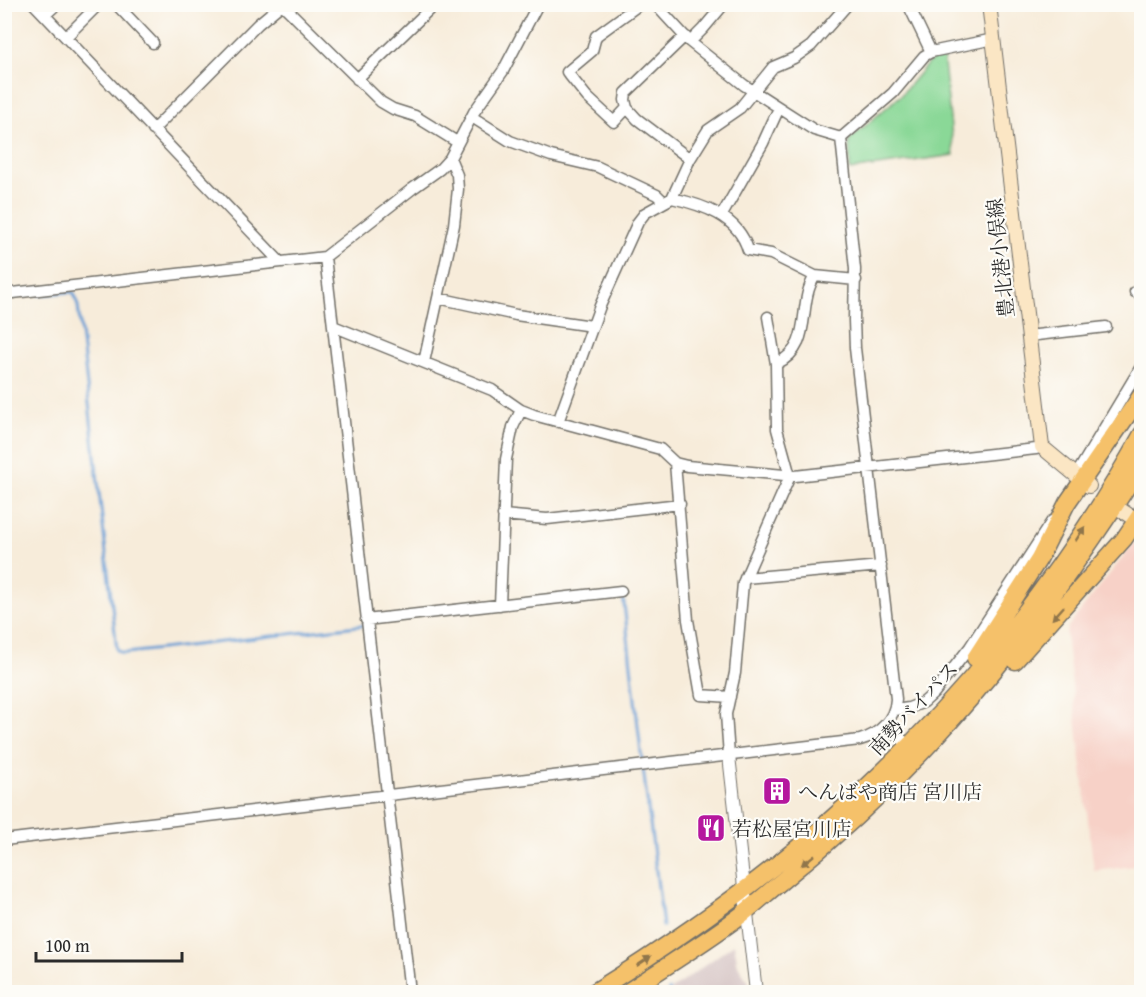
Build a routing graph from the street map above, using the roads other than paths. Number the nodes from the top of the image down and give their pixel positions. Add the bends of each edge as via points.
1 (34, 4) edge
2 (57, 4) edge
3 (99, 4) edge
4 (116, 4) edge
5 (435, 4) edge
6 (640, 4) edge
7 (655, 4) edge
8 (724, 4) edge
9 (848, 4) edge
10 (908, 4) edge
11 (989, 4) edge
12 (535, 5) edge
13 (45, 15) junction
14 (66, 37) junction
15 (687, 39) junction
16 (994, 39) junction
17 (153, 43) dead end
18 (931, 52) junction
19 (357, 79) junction
20 (753, 90) junction
21 (627, 108) junction
22 (779, 108) junction
23 (472, 117) junction
24 (153, 130) junction
25 (841, 138) junction
26 (457, 142) junction
27 (450, 158) junction
28 (690, 159) junction
29 (668, 200) junction
30 (722, 215) junction
31 (325, 257) junction
32 (280, 262) junction
33 (815, 276) junction
34 (856, 280) junction
35 (4, 294) edge
36 (438, 298) junction
37 (768, 317) dead end
38 (333, 326) junction
39 (592, 326) junction
40 (1106, 327) dead end
41 (1028, 336) junction
42 (424, 362) junction
43 (776, 364) junction
44 (1142, 365) edge
45 (1142, 394) edge
46 (521, 410) junction
47 (558, 422) junction
48 (1142, 434) edge
49 (1042, 447) junction
50 (675, 463) junction
51 (1142, 463) edge
52 (869, 468) junction
53 (790, 476) junction
54 (1082, 481) junction
55 (1067, 503) junction
56 (680, 504) junction
57 (1121, 510) dead end
58 (503, 515) junction
59 (1140, 519) edge
60 (880, 566) junction
61 (744, 578) junction
62 (621, 591) dead end
63 (500, 605) junction
64 (367, 623) junction
65 (730, 697) junction
66 (895, 710) junction
67 (884, 726) junction
68 (915, 750) junction
69 (729, 756) junction
70 (387, 795) junction
71 (4, 840) edge
72 (743, 889) junction
73 (745, 911) junction
74 (410, 993) edge
75 (594, 993) edge
76 (627, 993) edge
77 (756, 993) edge

1 - 13 street
2 - 13 street
3 - 14 street
4 - 17 street
5 - 19 street
6 - 21 street via 596,36 592,51 567,72 614,122
7 - 15 street
8 - 15 street via 703,29
9 - 20 street via 811,46 773,66
10 - 18 street
11 - 16 main road, 豊北港小俣線
12 - 23 street via 503,71
13 - 14 street
14 - 24 street
15 - 20 street
15 - 21 street via 626,93
16 - 18 street
16 - 41 main road, 豊北港小俣線
18 - 25 street via 893,93
19 - 24 street via 282,4
19 - 26 street via 387,106 415,116
20 - 22 street
20 - 28 street via 740,108 708,130
21 - 28 street
22 - 25 street via 814,130
22 - 30 street
23 - 26 street
23 - 29 street via 510,141 598,167
24 - 32 street
25 - 34 street
26 - 27 street
27 - 31 street
27 - 36 street via 458,189
28 - 29 street
29 - 30 street via 702,206
29 - 39 street via 645,213 638,222
30 - 33 street via 736,226 748,250 771,254
31 - 32 street
31 - 38 street
32 - 35 street
33 - 34 street
33 - 43 street via 806,298 798,343
34 - 52 street via 855,348
36 - 39 street
36 - 42 street
37 - 43 street
38 - 42 street
38 - 64 street
39 - 47 street
40 - 41 street
41 - 49 main road, 豊北港小俣線
42 - 46 street via 492,390
43 - 53 street via 777,429
44 - 54 street
45 - 54 highway
46 - 47 street
46 - 58 street via 508,444
47 - 50 street via 660,449
68 -> 48 highway, 南勢バイパス via 1033,602 1095,512
49 - 52 street
49 - 54 main road
50 - 53 street
50 - 56 street
51 - 68 highway, 南勢バイパス via 1001,663
52 - 53 street
52 - 60 street
53 - 61 street
54 - 55 highway
55 - 66 street via 1043,532 970,647 934,693 916,705
55 - 68 highway via 1039,559
56 - 58 street via 547,519
56 - 65 street via 688,620 700,695
57 - 59 main road
58 - 63 street
59 -> 68 highway via 956,728
60 - 61 street
60 - 66 street
61 - 65 street
62 - 63 street
63 - 64 street
64 - 70 street
65 - 69 street via 726,726
66 - 67 street
67 - 68 street
67 - 69 street via 860,740
68 - 72 highway, 南勢バイパス
68 -> 73 highway, 南勢バイパス via 886,791
69 - 70 street
69 - 72 street
70 - 71 street
70 - 74 street
72 - 73 street
75 -> 72 highway, 南勢バイパス
73 - 76 highway, 南勢バイパス
73 - 77 street

